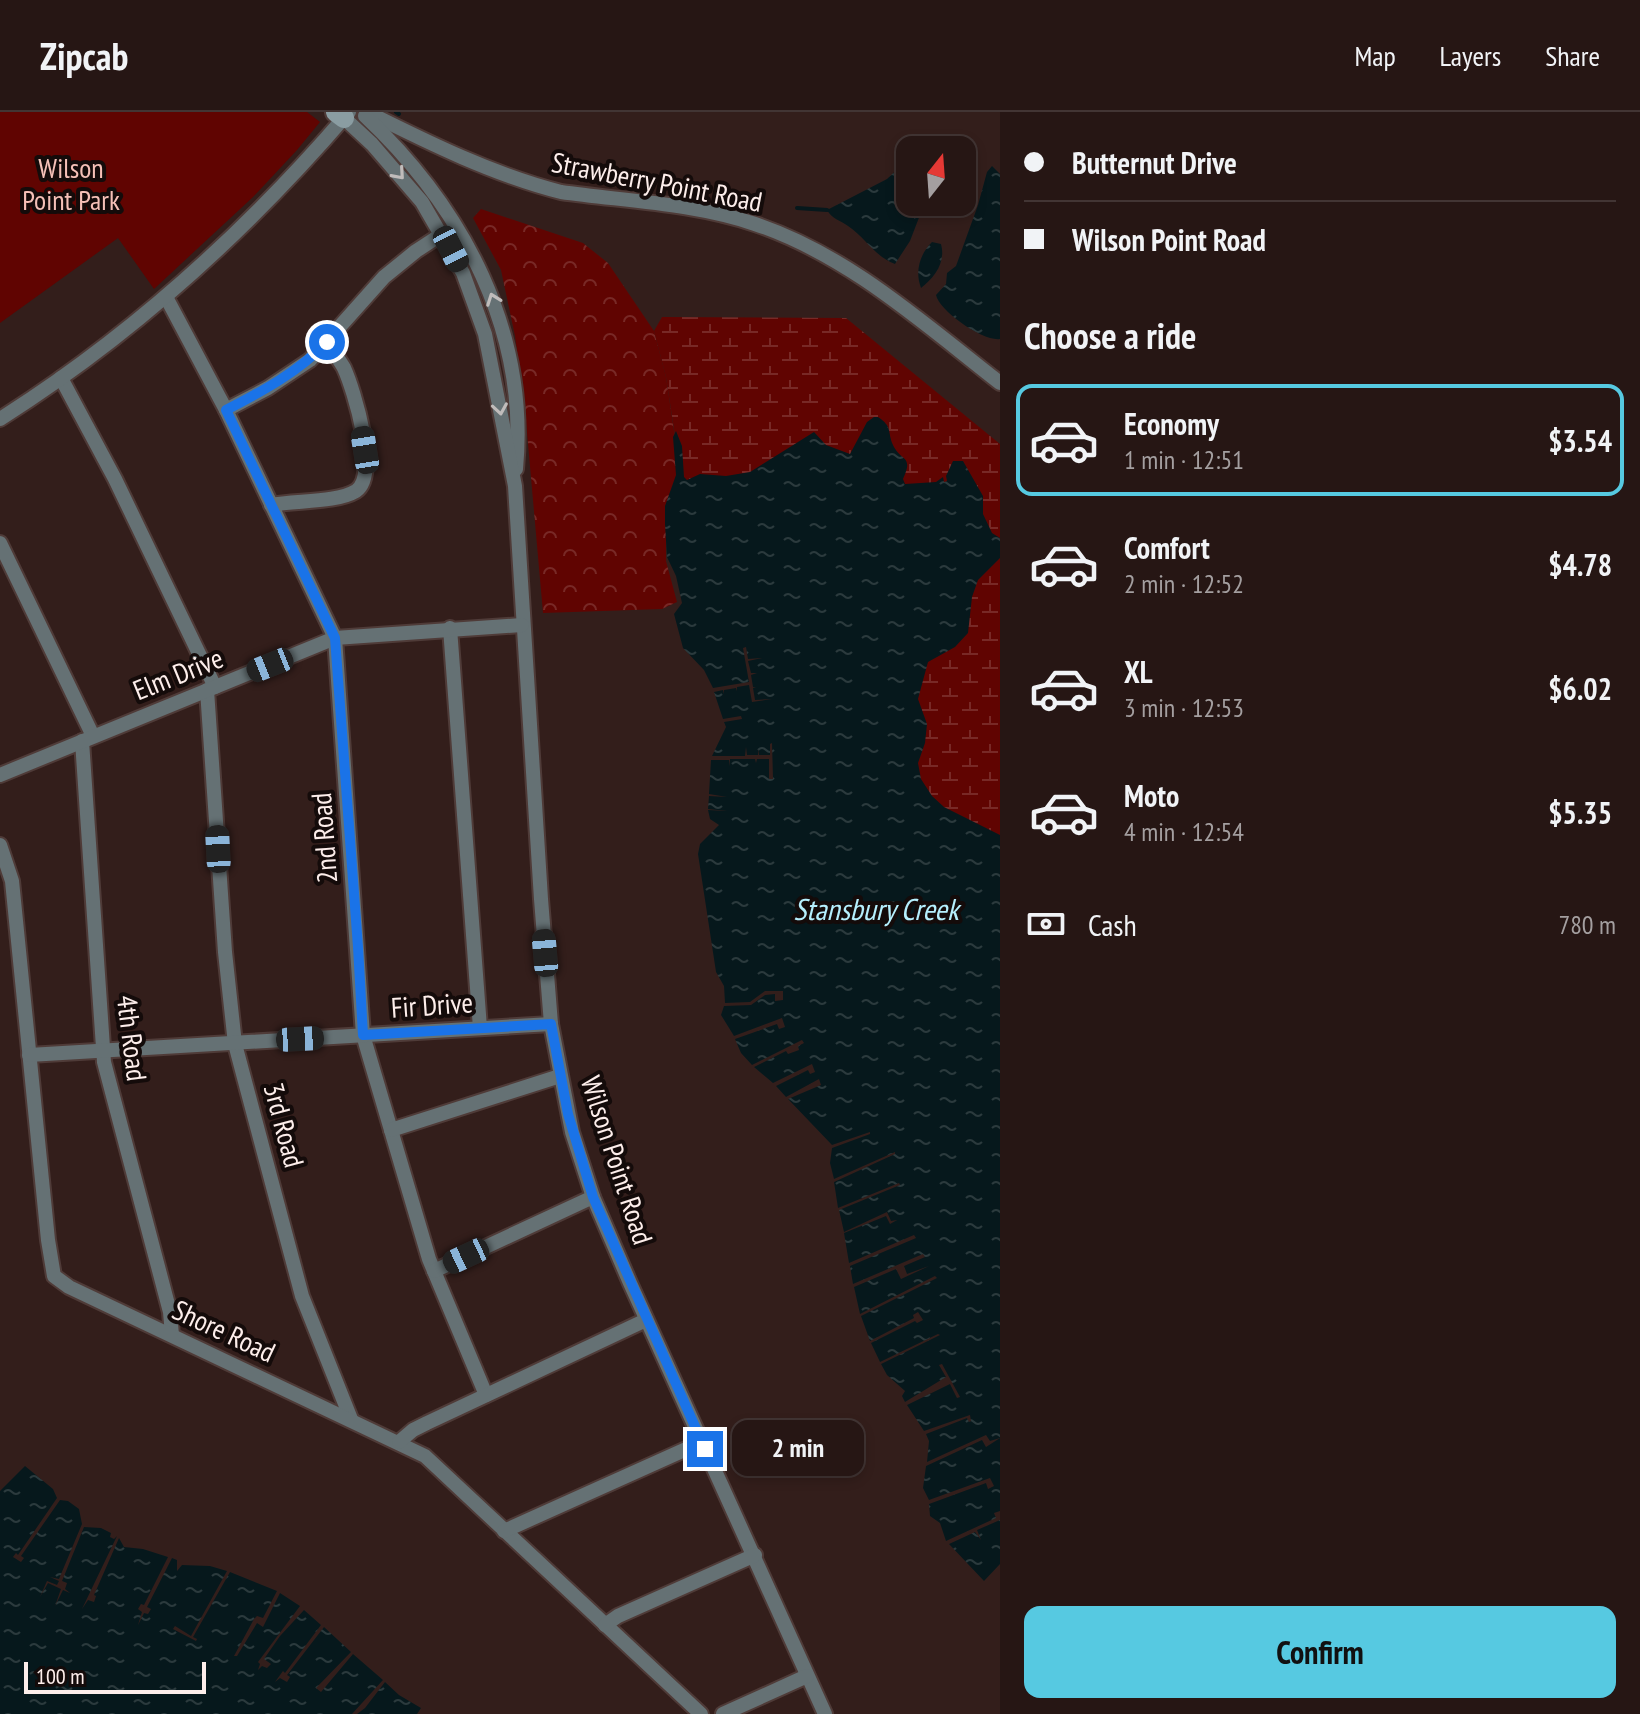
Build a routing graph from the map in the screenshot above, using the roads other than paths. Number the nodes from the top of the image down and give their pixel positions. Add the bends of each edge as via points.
1 (352, 113) edge
2 (442, 234) junction
3 (166, 297) junction
4 (327, 342) junction
5 (61, 378) junction
6 (1000, 383) edge
7 (226, 410) junction
8 (0, 419) edge
9 (515, 486) junction
10 (271, 505) junction
11 (0, 543) edge
12 (522, 625) junction
13 (450, 628) junction
14 (335, 638) junction
15 (211, 689) junction
16 (88, 738) junction
17 (0, 775) edge
18 (0, 845) edge
19 (551, 1024) junction
20 (480, 1028) junction
21 (363, 1035) junction
22 (235, 1044) junction
23 (103, 1049) junction
24 (29, 1055) junction
25 (560, 1076) junction
26 (391, 1130) junction
27 (593, 1197) junction
28 (434, 1271) junction
29 (646, 1320) junction
30 (172, 1335) junction
31 (486, 1395) junction
32 (351, 1419) junction
33 (399, 1442) junction
34 (702, 1442) junction
35 (504, 1531) junction
36 (755, 1555) junction
37 (605, 1625) junction
38 (807, 1676) junction
39 (701, 1714) edge
40 (723, 1714) edge
41 (825, 1714) edge

1 -> 2 street, Wilson Point Road
1 - 3 street
1 - 6 street, Strawberry Point Road via 537,186 725,215 782,234 851,270
9 -> 1 street, Wilson Point Road via 518,403 490,290 470,246 412,165
2 - 4 street via 384,277
2 -> 9 street, Wilson Point Road via 485,334
3 - 5 street
3 - 7 street, 2nd Road
4 - 7 street via 310,360
4 - 10 street via 352,388 366,477 362,486 343,496
5 - 8 street
5 - 15 street, 3rd Road via 115,479
7 - 10 street, 2nd Road
9 - 12 street, Wilson Point Road
10 - 14 street, 2nd Road
11 - 16 street, 4th Road
12 - 13 street, Elm Drive
12 - 19 street, Wilson Point Road
13 - 14 street, Elm Drive
13 - 20 street
14 - 15 street, Elm Drive
14 - 21 street, 2nd Road
15 - 16 street, Elm Drive
15 - 22 street, 3rd Road
16 - 17 street, Elm Drive
16 - 23 street, 4th Road
18 - 24 street, Shore Road via 12,881
19 - 20 street, Fir Drive
19 - 25 street, Wilson Point Road
20 - 21 street, Fir Drive
21 - 22 street, Fir Drive
21 - 26 street, 2nd Road
22 - 23 street, Fir Drive
22 - 32 street, 3rd Road via 302,1296
23 - 24 street, Fir Drive
23 - 30 street, 4th Road
24 - 30 street, Shore Road via 54,1276
25 - 26 street
25 - 27 street, Wilson Point Road
26 - 28 street, 2nd Road
27 - 28 street
27 - 29 street, Wilson Point Road
28 - 31 street, 2nd Road
29 - 31 street
29 - 34 street, Wilson Point Road
30 - 32 street, Shore Road
31 - 33 street
32 - 33 street, Shore Road
33 - 35 street, Shore Road via 425,1456
34 - 35 street
34 - 36 street, Wilson Point Road
35 - 37 street, Shore Road
36 - 37 street
36 - 38 street, Wilson Point Road
37 - 39 street, Shore Road
38 - 40 street
38 - 41 street, Wilson Point Road

